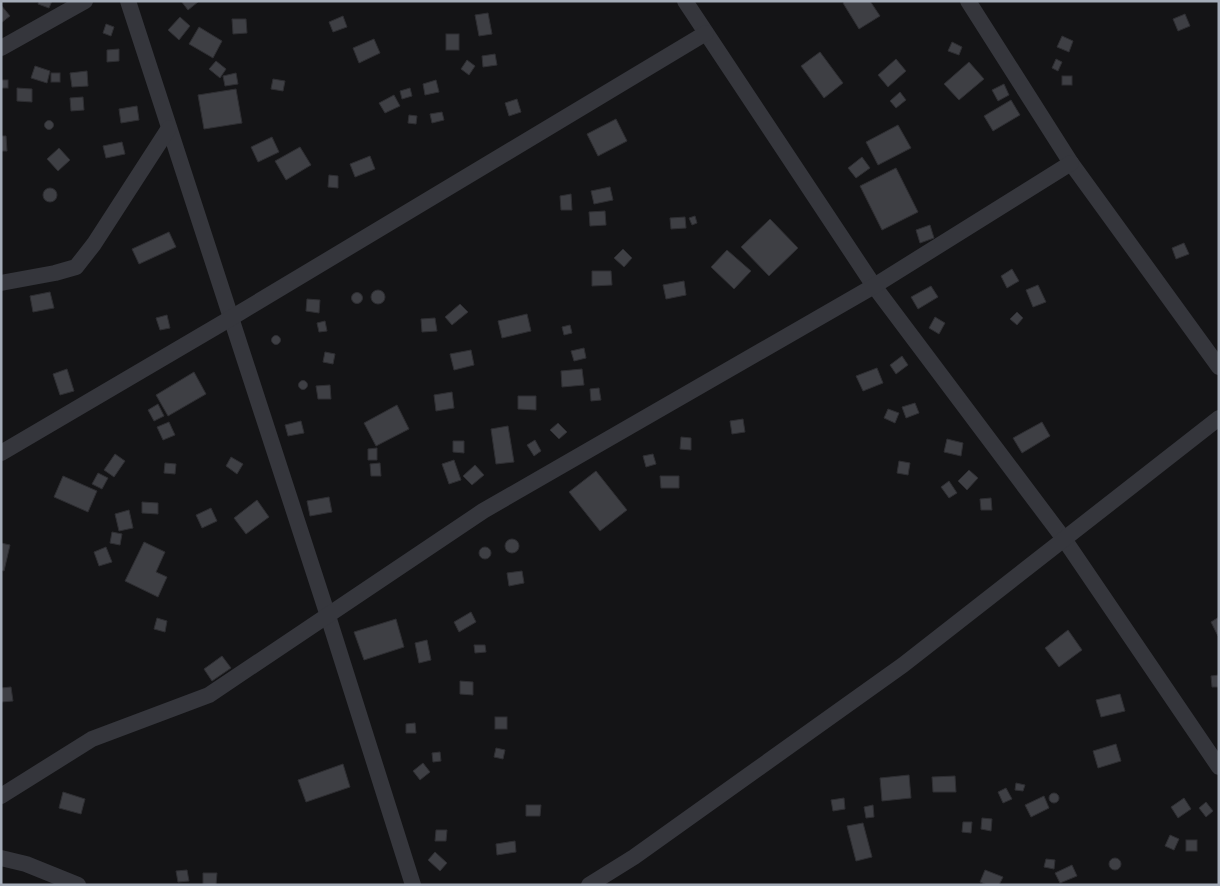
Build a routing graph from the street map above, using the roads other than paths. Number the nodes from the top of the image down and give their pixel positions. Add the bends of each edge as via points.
1 (85, 1) edge
2 (128, 1) edge
3 (685, 1) edge
4 (968, 1) edge
5 (706, 33) junction
6 (1, 48) edge
7 (169, 128) junction
8 (1071, 163) junction
9 (1, 284) edge
10 (874, 286) junction
11 (231, 318) junction
12 (1219, 367) edge
13 (1219, 418) edge
14 (1, 453) edge
15 (1064, 540) junction
16 (328, 616) junction
17 (1219, 766) edge
18 (1, 796) edge
19 (1, 858) edge
20 (78, 885) edge
21 (413, 885) edge
22 (589, 885) edge

1 - 6 street
2 - 7 street
3 - 5 street
4 - 8 street
5 - 10 street
5 - 11 street
7 - 9 street via 76,267
7 - 11 street
8 - 10 street
8 - 12 street
10 - 15 street
10 - 16 street via 482,512
11 - 14 street
11 - 16 street
13 - 15 street
15 - 17 street
15 - 22 street via 903,665 634,857
16 - 18 street via 210,695 92,739
16 - 21 street
19 - 20 street via 26,864

